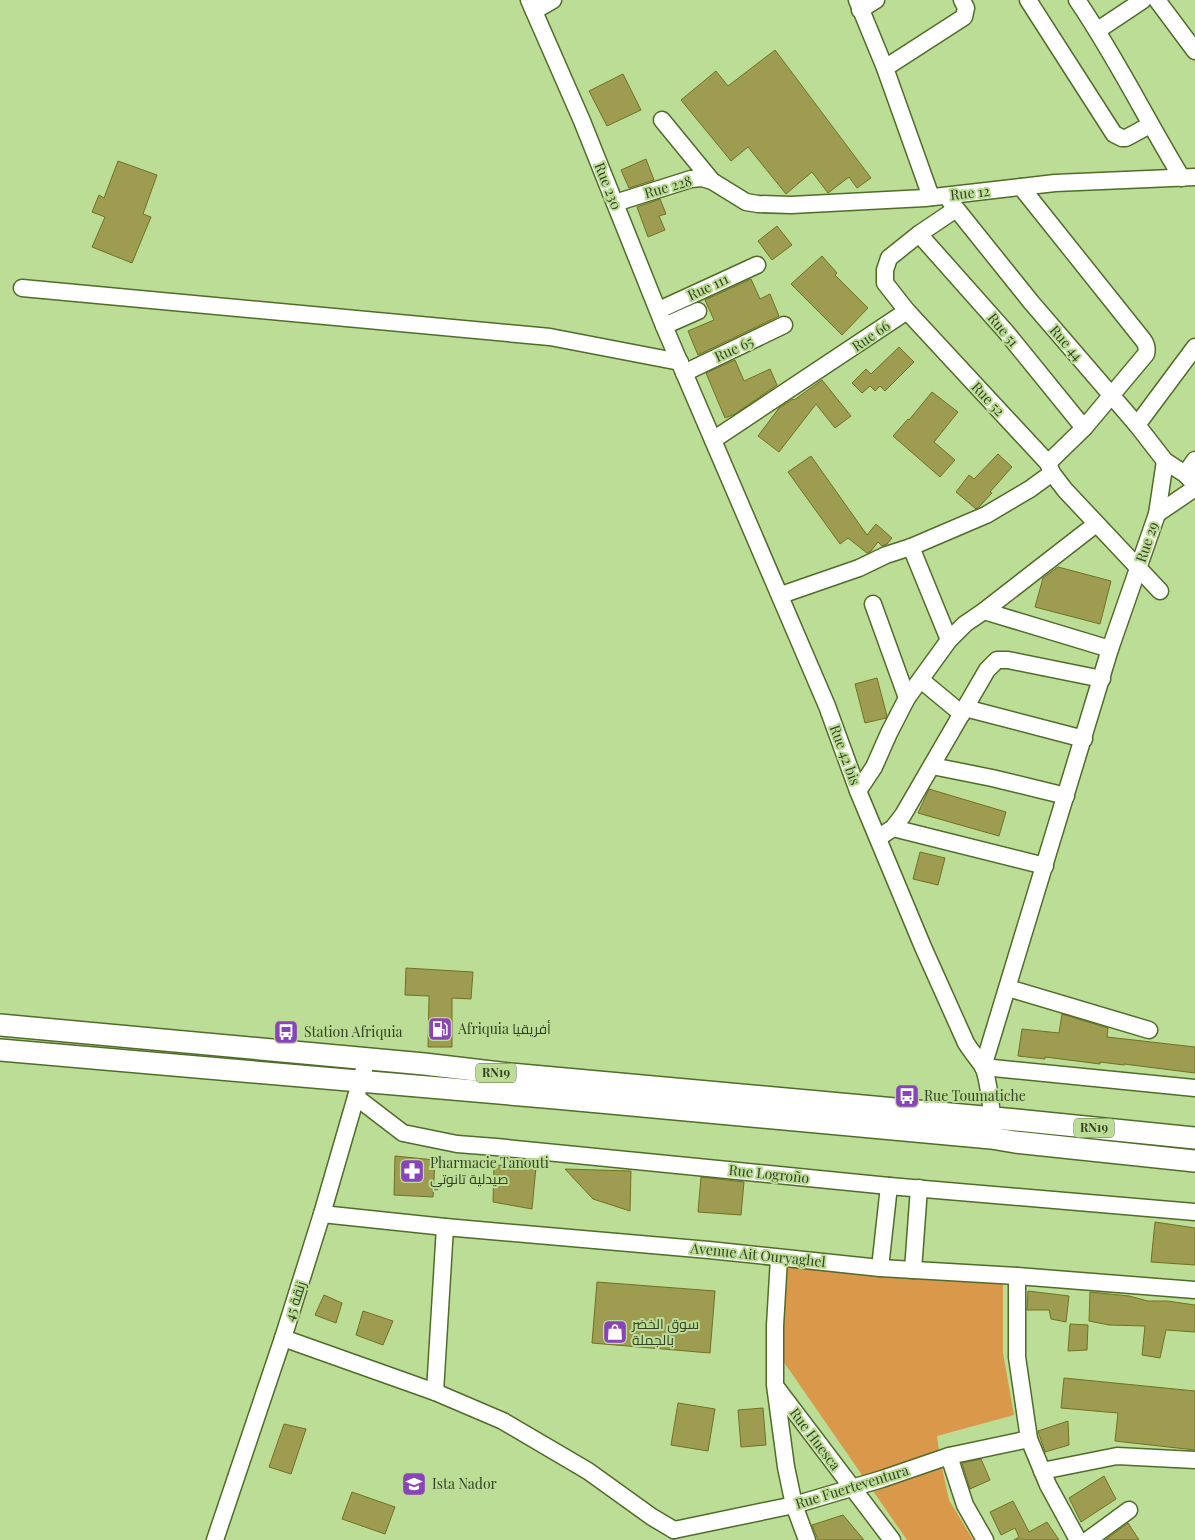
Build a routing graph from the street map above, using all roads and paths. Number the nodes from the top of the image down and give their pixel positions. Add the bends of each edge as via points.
1 (553, 0) edge
2 (876, 0) edge
3 (962, 0) edge
4 (1028, 0) edge
5 (1077, 0) edge
6 (1143, 0) edge
7 (1157, 0) edge
8 (532, 5) edge
9 (859, 5) edge
10 (1098, 30) junction
11 (1195, 51) edge
12 (885, 68) junction
13 (662, 120) dead end
14 (1150, 125) junction
15 (1190, 179) edge
16 (712, 180) junction
17 (1021, 187) junction
18 (939, 196) junction
19 (746, 202) joint
20 (615, 203) junction
21 (956, 209) junction
22 (919, 234) junction
23 (757, 265) dead end
24 (22, 288) dead end
25 (698, 311) dead end
26 (907, 311) junction
27 (662, 318) junction
28 (784, 326) dead end
29 (1195, 347) edge
30 (682, 367) junction
31 (1111, 396) junction
32 (1137, 425) junction
33 (1084, 428) junction
34 (713, 440) junction
35 (1195, 460) edge
36 (1165, 461) junction
37 (1050, 468) junction
38 (1190, 479) edge
39 (1195, 488) edge
40 (1157, 514) junction
41 (1096, 524) junction
42 (911, 546) junction
43 (1138, 568) junction
44 (1160, 591) dead end
45 (781, 595) junction
46 (873, 604) dead end
47 (984, 611) junction
48 (949, 640) junction
49 (1110, 649) junction
50 (1102, 679) junction
51 (921, 680) junction
52 (907, 698) junction
53 (964, 711) junction
54 (1084, 739) junction
55 (932, 766) junction
56 (858, 792) junction
57 (1066, 796) junction
58 (893, 828) junction
59 (878, 838) junction
60 (1045, 866) junction
61 (1008, 988) junction
62 (0, 1025) edge
63 (1149, 1030) dead end
64 (0, 1050) edge
65 (367, 1059) junction
66 (984, 1067) junction
67 (1195, 1088) edge
68 (358, 1089) junction
69 (992, 1128) junction
70 (1195, 1138) edge
71 (1195, 1161) edge
72 (889, 1186) junction
73 (919, 1188) junction
74 (1195, 1212) edge
75 (322, 1214) junction
76 (445, 1227) junction
77 (779, 1258) junction
78 (880, 1268) junction
79 (913, 1270) junction
80 (1017, 1276) junction
81 (1195, 1290) edge
82 (283, 1338) junction
83 (775, 1386) junction
84 (435, 1392) junction
85 (1029, 1439) junction
86 (949, 1456) junction
87 (1195, 1460) edge
88 (1042, 1471) junction
89 (852, 1488) junction
90 (794, 1505) junction
91 (1129, 1510) dead end
92 (679, 1534) edge
93 (215, 1540) edge
94 (807, 1540) edge
95 (892, 1540) edge
96 (985, 1540) edge
97 (1078, 1540) edge
98 (1088, 1540) edge

1 - 8 street
2 - 9 street
3 - 12 street via 966,8 964,17
4 - 14 street via 1114,134 1126,138
5 - 10 street
6 - 10 street
7 - 11 street
8 - 20 street, Rue 230
9 - 12 street, Rue 44
10 - 14 street
12 - 18 street, Rue 44
13 - 16 street
14 - 15 street
15 - 17 street, Rue 12
16 - 19 street, Rue 228
16 - 20 street, Rue 228 via 691,179
17 - 18 street, Rue 12
17 - 31 street via 1146,343 1146,354
18 - 19 street, Rue 12 via 791,205
18 - 21 street, Rue 44
20 - 27 street, Rue 230
21 - 22 street
21 - 31 street, Rue 44
22 - 26 street via 890,258 885,270 885,283
22 - 33 street, Rue 51 via 1006,332
23 - 27 street, Rue 111
24 - 30 street via 550,337
25 - 27 street
26 - 34 street, Rue 66
26 - 37 street, Rue 52
27 - 30 street, Rue 230
28 - 30 street, Rue 65
29 - 32 street
30 - 34 street, Rue 42 bis
31 - 32 street, Rue 44
31 - 33 street
32 - 36 street, Rue 44
33 - 37 street
34 - 45 street, Rue 42 bis
35 - 38 street
36 - 38 street, Rue 44
36 - 40 street, Rue 29
37 - 41 street, Rue 52
37 - 42 street via 1030,489 986,515
39 - 40 street, Rue 29
40 - 43 street, Rue 29
41 - 43 street, Rue 52
41 - 47 street
42 - 45 street
42 - 48 street
43 - 44 street, Rue 29
43 - 49 street
45 - 56 street, Rue 42 bis
46 - 52 street
47 - 48 street
47 - 49 street
48 - 51 street
49 - 50 street
50 - 53 street via 1001,659 987,670
50 - 54 street
51 - 52 street
51 - 53 street
52 - 56 street via 874,767
53 - 54 street
53 - 55 street
54 - 57 street
55 - 57 street
55 - 58 street
56 - 59 street, Rue 42 bis
57 - 60 street
58 - 59 street
58 - 60 street
59 - 66 street, Rue 42 bis via 956,1023
60 - 61 street
61 - 63 street
61 - 66 street
62 - 65 main road, RN19
64 - 68 main road, RN19
65 - 68 street, زنقة 45
65 - 69 main road, RN19
66 - 67 street
66 - 69 street, Rue 42 bis
68 - 69 main road, RN19 via 556,1098
68 - 72 street, Rue Logroño via 403,1133 457,1144
68 - 75 street, زنقة 45
69 - 70 main road, RN19
69 - 71 main road, RN19 via 1015,1142
72 - 73 street, Rue Logroño
72 - 78 street
73 - 74 street, Rue Logroño
73 - 79 street
75 - 76 street, Avenue Ait Ouryaghel
75 - 82 street, زنقة 45
76 - 77 street, Avenue Ait Ouryaghel
76 - 84 street
77 - 78 street, Avenue Ait Ouryaghel
77 - 83 street
78 - 79 street, Avenue Ait Ouryaghel
79 - 80 street, Avenue Ait Ouryaghel
80 - 81 street, Avenue Ait Ouryaghel
80 - 85 street via 1017,1357
82 - 84 street
82 - 93 street, زنقة 45
83 - 89 street, Rue Huesca
83 - 90 street
84 - 92 street via 504,1421 544,1444
85 - 86 street, Rue Fuerteventura
85 - 88 street
86 - 89 street, Rue Fuerteventura
86 - 96 street via 965,1505
87 - 88 street via 1117,1456
88 - 97 street
89 - 90 street, Rue Fuerteventura
89 - 95 street, Rue Huesca
90 - 92 street, Rue Fuerteventura
90 - 94 street
91 - 98 street

